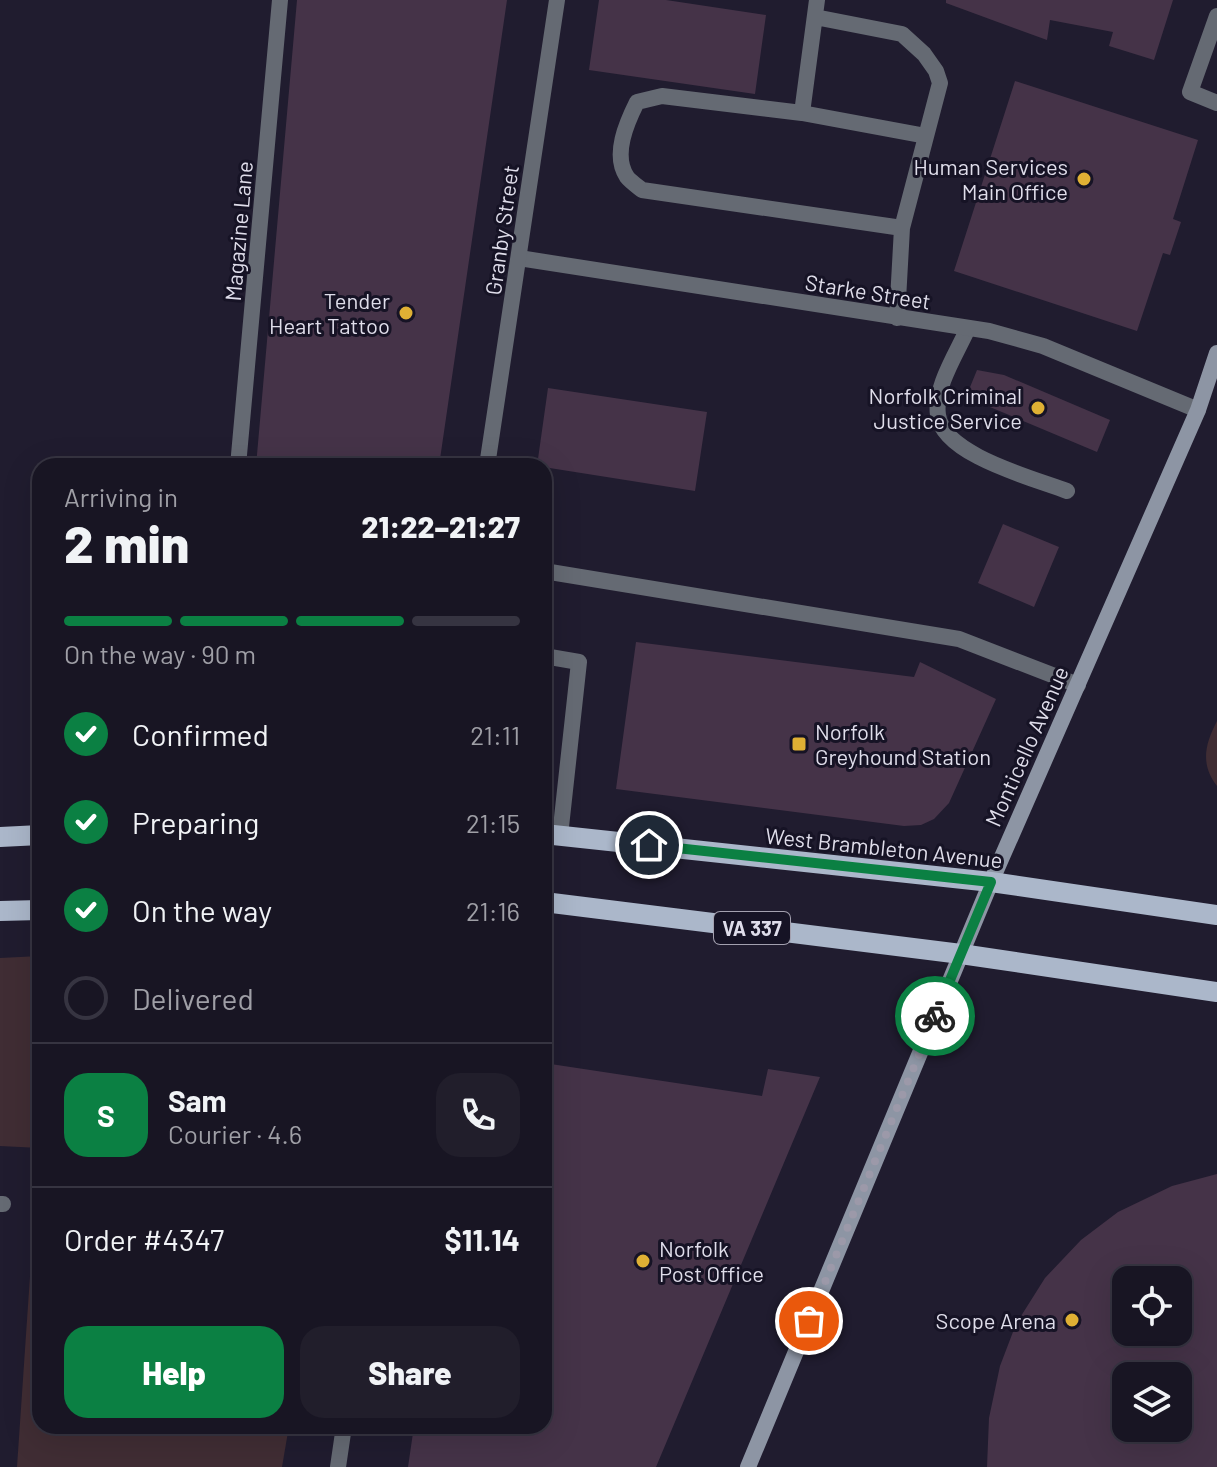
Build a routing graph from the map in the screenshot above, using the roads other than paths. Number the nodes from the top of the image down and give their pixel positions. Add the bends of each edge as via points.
1 (280, 0) edge
2 (557, 0) edge
3 (816, 8) edge
4 (1217, 16) edge
5 (1217, 103) edge
6 (802, 113) junction
7 (926, 136) junction
8 (902, 228) junction
9 (519, 258) junction
10 (897, 318) junction
11 (968, 328) junction
12 (1217, 353) edge
13 (1198, 410) junction
14 (239, 458) edge
15 (488, 458) edge
16 (1067, 491) dead end
17 (552, 572) edge
18 (552, 657) edge
19 (1078, 685) junction
20 (32, 835) edge
21 (552, 835) edge
22 (0, 837) edge
23 (991, 882) junction
24 (552, 903) edge
25 (32, 910) edge
26 (0, 911) edge
27 (1217, 915) edge
28 (961, 954) junction
29 (1217, 992) edge
30 (343, 1434) edge
31 (338, 1467) edge
32 (748, 1467) edge

1 - 14 street, Magazine Lane
2 - 9 street, Granby Street
3 - 6 street
3 - 7 street via 902,34 924,54 940,83
4 - 5 street via 1190,92
6 - 7 street
6 - 8 street via 662,96 637,102 620,156 626,176 642,190
7 - 8 street
8 - 10 street
9 - 10 street, Starke Street
9 - 15 street, Granby Street
10 - 11 street, Starke Street
11 - 13 street, Starke Street via 1043,346
11 - 16 street via 940,391 937,415 944,433 967,452
12 - 13 main road, Monticello Avenue
13 - 19 main road, Monticello Avenue
17 - 19 street via 959,639
18 - 21 street via 579,662
19 - 23 main road, Monticello Avenue
20 - 22 main road
21 - 23 main road, West Brambleton Avenue
23 - 27 main road, West Brambleton Avenue
23 - 28 main road, Monticello Avenue
24 - 28 main road, VA 337
25 - 26 main road
28 - 29 main road, VA 337
28 - 32 main road, Monticello Avenue
30 - 31 street

